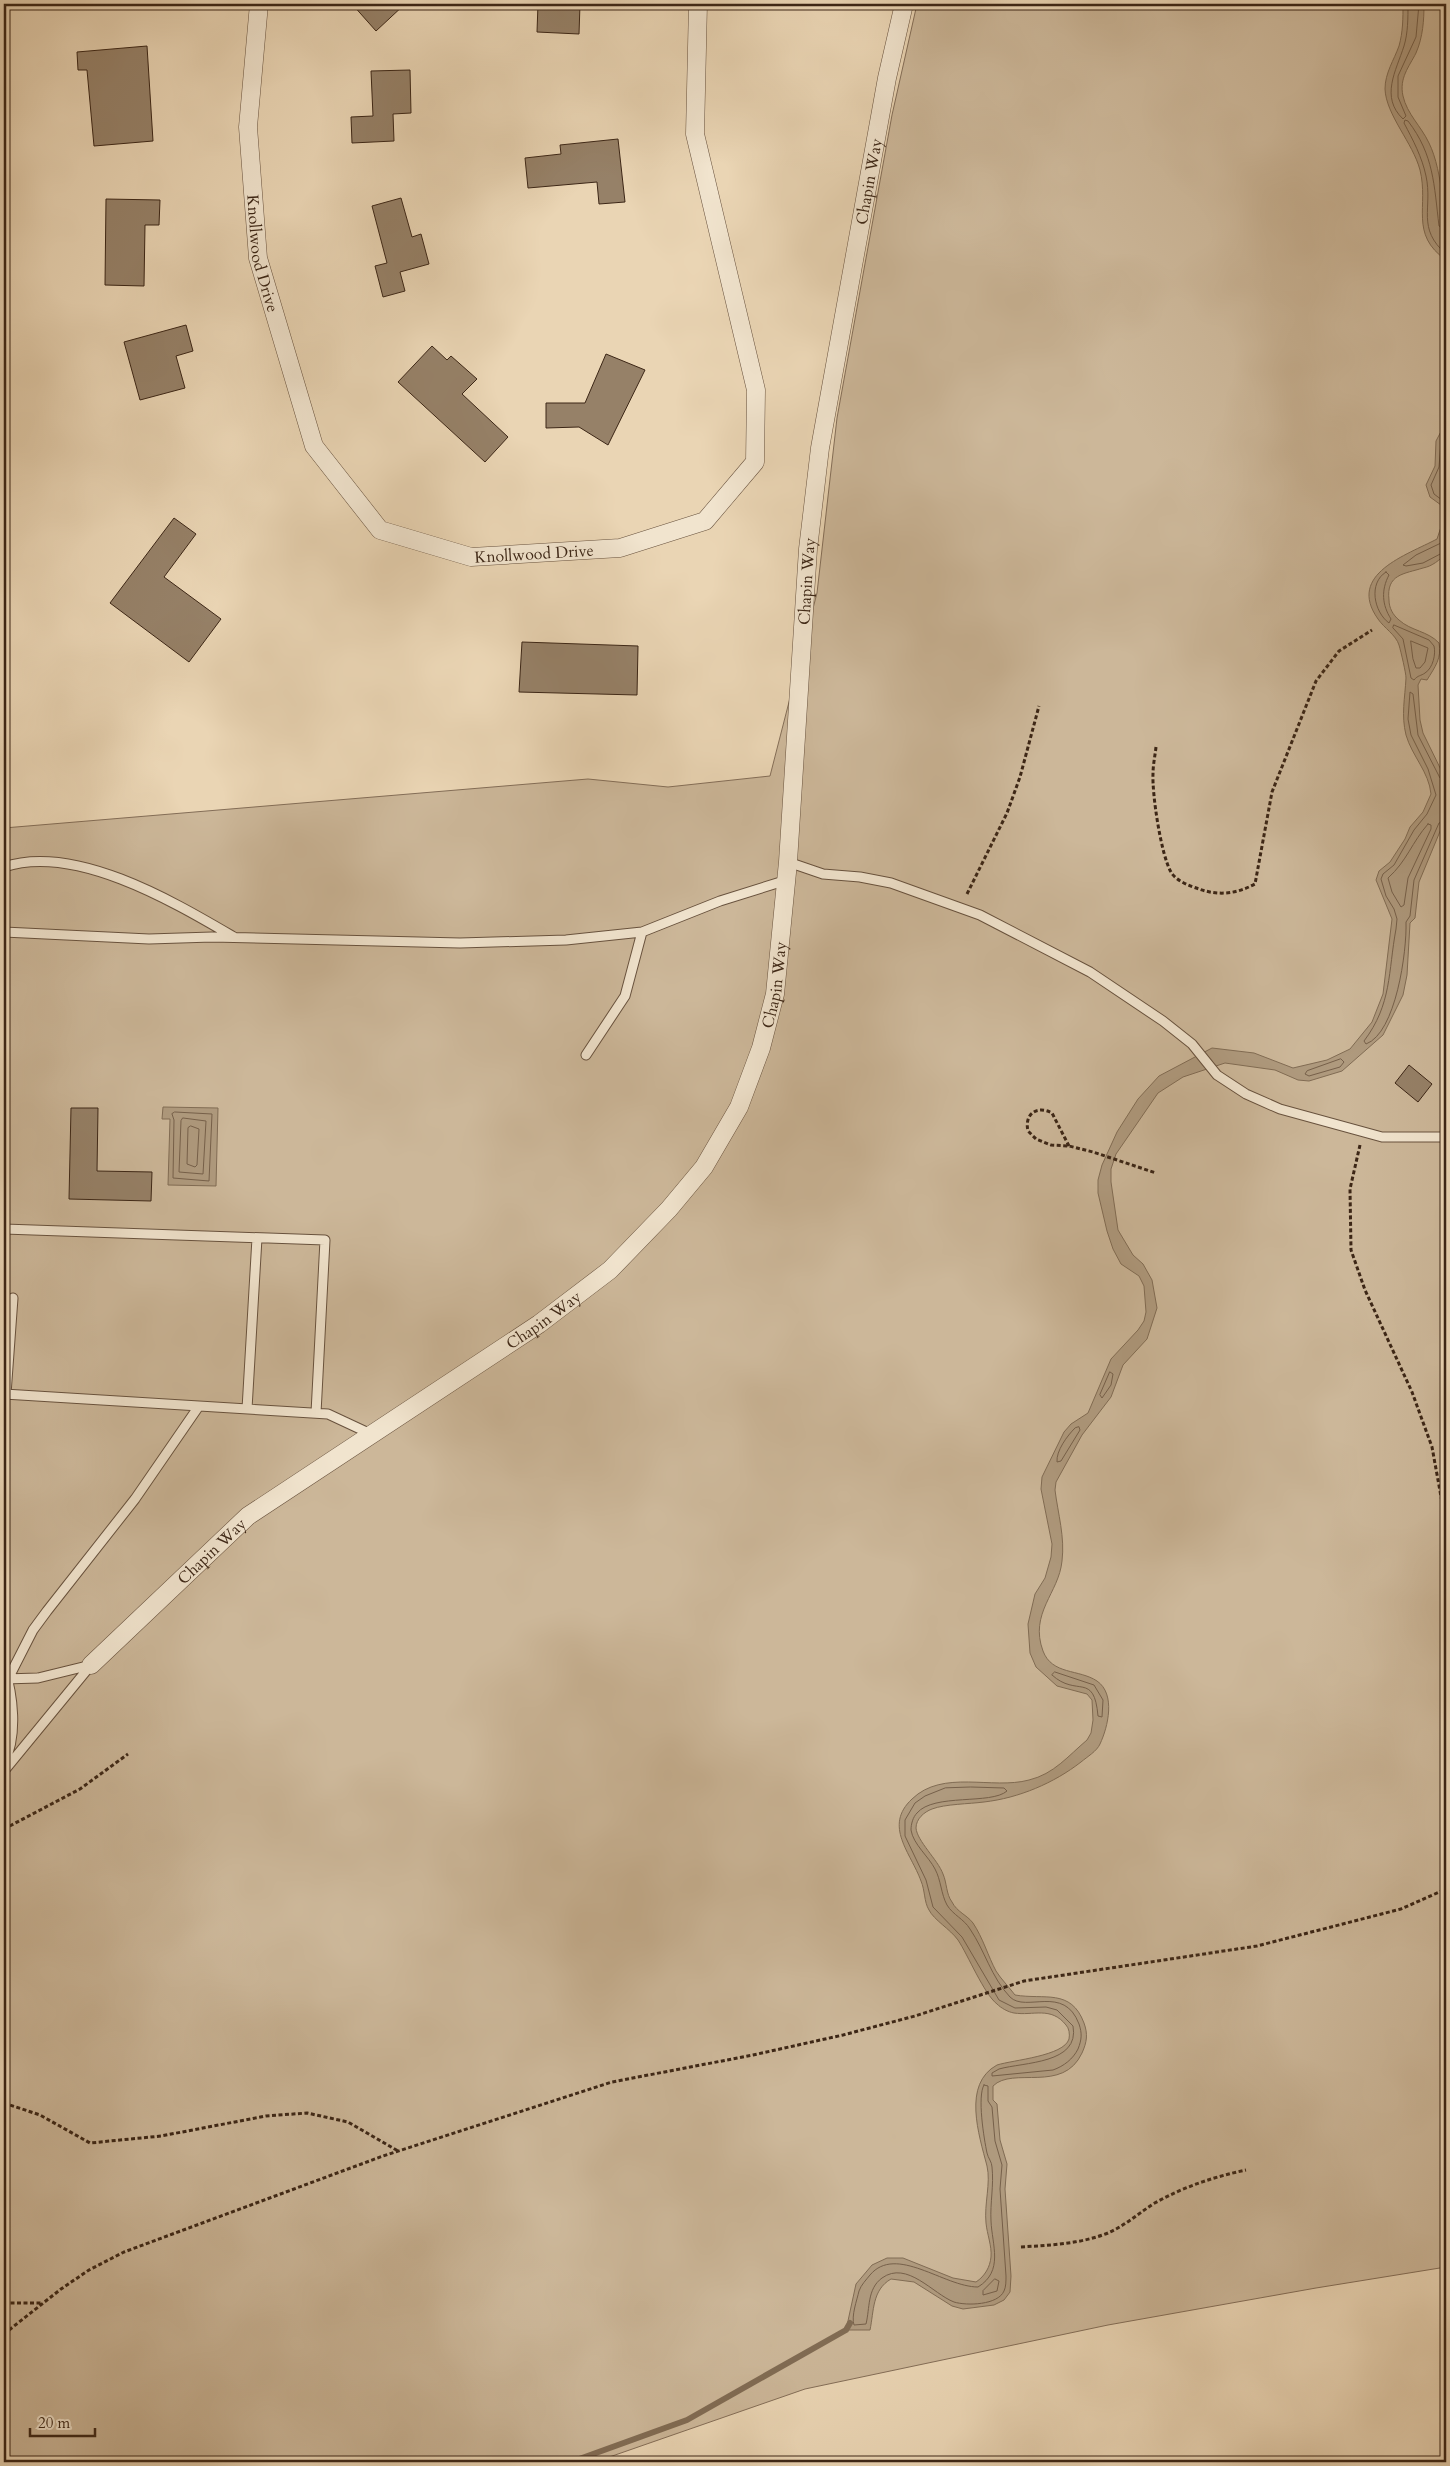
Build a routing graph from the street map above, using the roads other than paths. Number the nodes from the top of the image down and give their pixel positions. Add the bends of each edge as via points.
1 (259, 4) edge
2 (698, 4) edge
3 (904, 4) edge
4 (4, 867) edge
5 (787, 871) junction
6 (4, 932) edge
7 (642, 932) junction
8 (236, 938) junction
9 (586, 1055) dead end
10 (1446, 1137) edge
11 (4, 1229) edge
12 (257, 1238) junction
13 (13, 1298) dead end
14 (5, 1394) edge
15 (199, 1406) junction
16 (246, 1409) junction
17 (316, 1413) junction
18 (374, 1435) junction
19 (91, 1665) junction
20 (4, 1667) edge
21 (6, 1679) edge
22 (4, 1763) edge
23 (4, 1771) edge

1 - 2 street, Knollwood Drive via 248,127 258,258 314,446 380,530 471,557 620,548 705,520 755,462 756,390 695,134
3 - 5 street, Chapin Way via 887,78 820,448 808,549
4 - 8 lane via 14,863 60,862 91,869 170,899
5 - 7 lane
5 - 10 lane via 891,883 980,916 1090,972 1192,1044 1217,1075 1246,1094 1280,1110 1382,1137
5 - 18 street, Chapin Way via 775,994 761,1048 739,1107 704,1167 610,1270 539,1324
6 - 8 lane via 149,939
7 - 8 lane via 566,940 460,943
7 - 9 lane via 625,996
11 - 12 lane
12 - 16 lane
12 - 17 lane via 326,1240
13 - 14 lane
14 - 15 lane
15 - 16 lane
15 - 21 lane via 135,1499 33,1630
16 - 17 lane
17 - 18 lane via 328,1414
18 - 19 street, Chapin Way via 248,1516
19 - 21 lane via 38,1678
19 - 23 lane
20 - 21 lane
21 - 22 lane via 11,1697 12,1729

